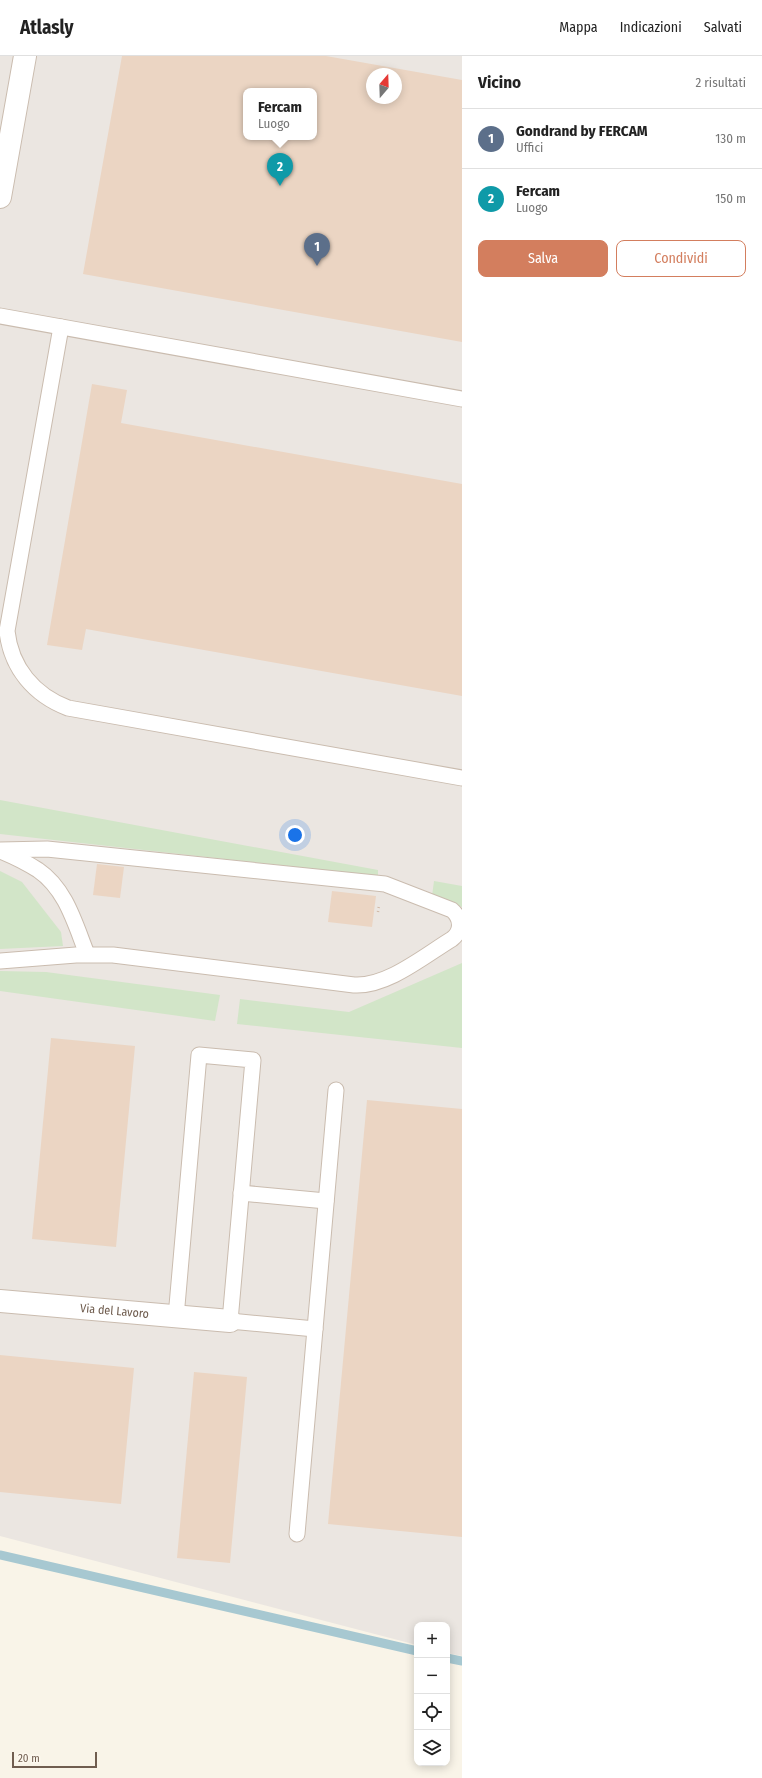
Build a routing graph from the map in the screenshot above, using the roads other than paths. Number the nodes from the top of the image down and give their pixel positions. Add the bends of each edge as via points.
1 (25, 56) edge
2 (7, 120) edge
3 (0, 197) edge
4 (0, 316) edge
5 (61, 328) junction
6 (462, 400) edge
7 (462, 778) edge
8 (0, 850) edge
9 (87, 954) junction
10 (0, 961) edge
11 (336, 1090) dead end
12 (241, 1193) junction
13 (326, 1201) junction
14 (0, 1301) edge
15 (176, 1316) junction
16 (230, 1322) junction
17 (315, 1329) junction
18 (297, 1534) dead end

1 - 2 street
2 - 3 street
4 - 5 lane
5 - 6 lane
5 - 7 lane via 7,631 9,649 16,665 28,680 53,702 68,708
8 - 9 lane via 38,870 53,882 67,904
8 - 9 lane via 47,849 385,884 452,910 460,923 459,931 452,939 388,978 365,985
9 - 10 lane
11 - 13 lane
12 - 13 lane
12 - 15 lane via 253,1060 199,1055
12 - 16 lane
13 - 17 lane
14 - 15 street, Via del Lavoro
15 - 16 street, Via del Lavoro
16 - 17 lane
17 - 18 lane

